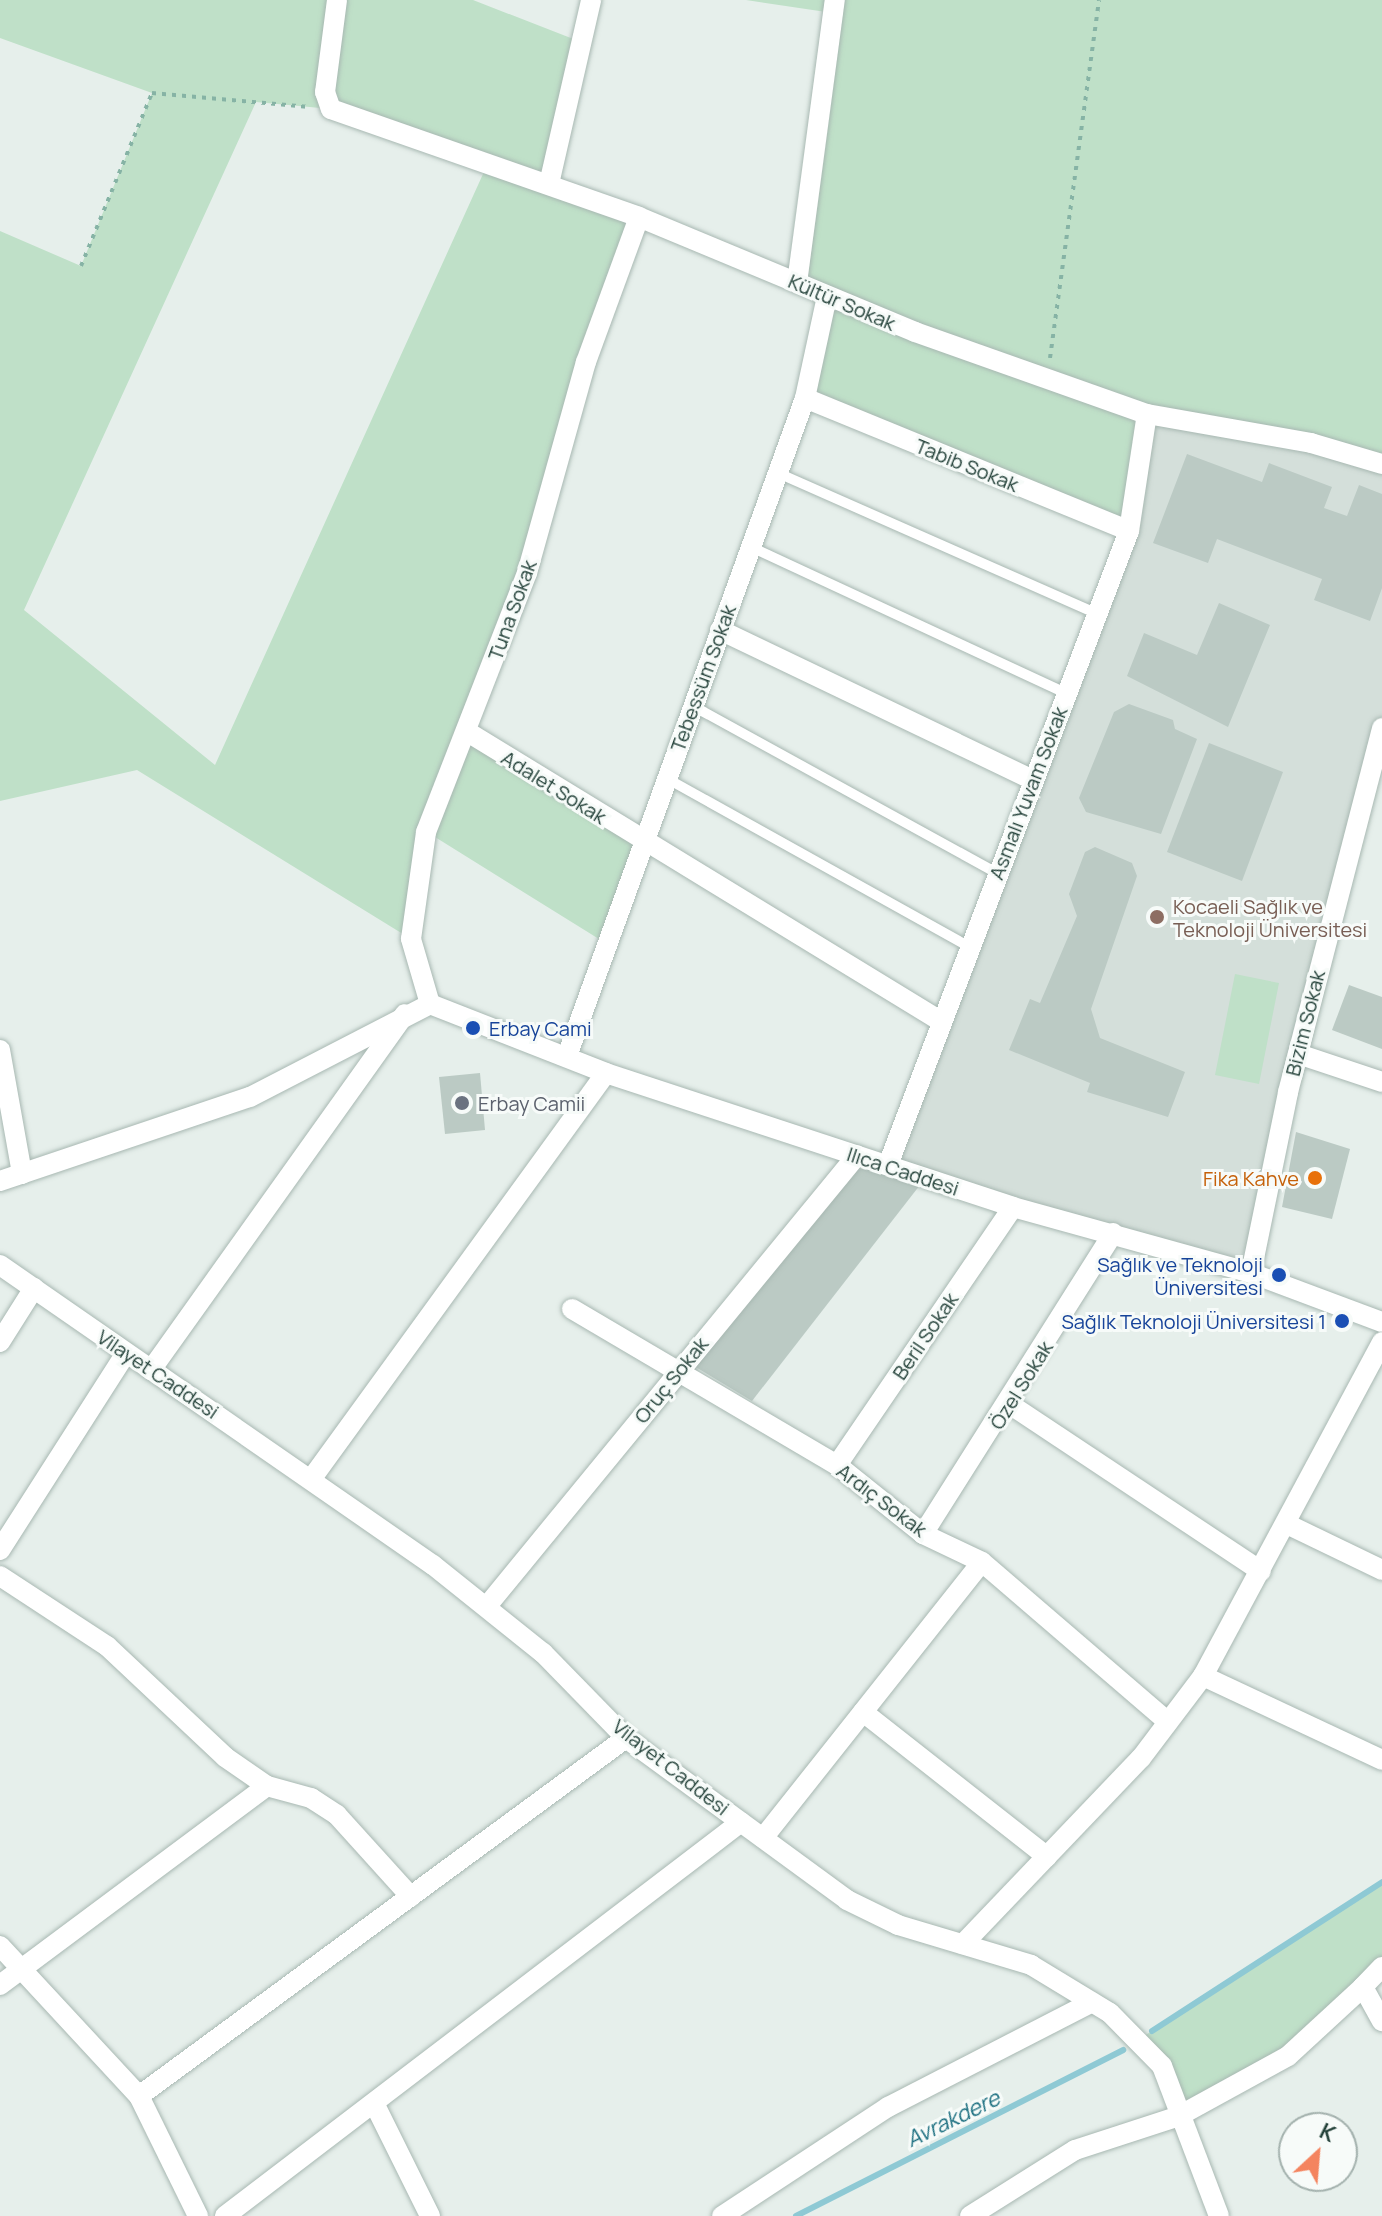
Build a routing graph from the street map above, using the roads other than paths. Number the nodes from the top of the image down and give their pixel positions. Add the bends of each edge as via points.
1 (337, 0) edge
2 (591, 0) edge
3 (835, 0) edge
4 (549, 184) junction
5 (639, 217) junction
6 (797, 283) junction
7 (827, 296) junction
8 (805, 398) junction
9 (1147, 414) junction
10 (1382, 464) edge
11 (778, 473) junction
12 (1129, 531) junction
13 (751, 547) junction
14 (1097, 614) junction
15 (720, 630) junction
16 (1066, 693) junction
17 (693, 706) junction
18 (1382, 728) edge
19 (466, 731) junction
20 (666, 778) junction
21 (1033, 780) junction
22 (642, 843) junction
23 (998, 874) junction
24 (970, 947) junction
25 (430, 1004) junction
26 (408, 1011) junction
27 (942, 1022) junction
28 (0, 1050) edge
29 (1298, 1054) junction
30 (567, 1056) junction
31 (606, 1073) junction
32 (1382, 1082) edge
33 (857, 1155) junction
34 (888, 1165) junction
35 (22, 1174) junction
36 (0, 1181) edge
37 (1013, 1207) junction
38 (1113, 1233) junction
39 (0, 1265) edge
40 (1251, 1273) junction
41 (34, 1288) junction
42 (572, 1309) dead end
43 (1382, 1322) edge
44 (0, 1342) edge
45 (1382, 1342) edge
46 (126, 1353) junction
47 (151, 1370) junction
48 (678, 1371) junction
49 (1011, 1405) junction
50 (837, 1465) junction
51 (312, 1478) junction
52 (1287, 1524) junction
53 (923, 1534) junction
54 (0, 1550) edge
55 (982, 1562) junction
56 (1382, 1570) edge
57 (1261, 1571) junction
58 (0, 1576) edge
59 (487, 1606) junction
60 (1203, 1676) junction
61 (863, 1712) junction
62 (1168, 1722) junction
63 (626, 1738) junction
64 (1382, 1760) edge
65 (267, 1786) junction
66 (741, 1822) junction
67 (763, 1838) junction
68 (1047, 1857) junction
69 (411, 1897) junction
70 (963, 1944) junction
71 (0, 1946) edge
72 (1382, 1967) edge
73 (23, 1971) junction
74 (0, 1985) edge
75 (1363, 1987) junction
76 (1092, 2002) junction
77 (1382, 2021) edge
78 (139, 2096) junction
79 (374, 2103) junction
80 (1179, 2116) junction
81 (198, 2216) edge
82 (225, 2216) edge
83 (430, 2216) edge
84 (722, 2216) edge
85 (970, 2216) edge
86 (1219, 2216) edge

1 - 4 street, Kültür Sokak via 328,100
2 - 4 street
3 - 6 street
4 - 5 street, Kültür Sokak
5 - 6 street, Kültür Sokak
5 - 19 street, Tuna Sokak via 586,362 527,573
6 - 7 street, Kültür Sokak
7 - 8 street, Tebessüm Sokak
7 - 9 street, Kültür Sokak
8 - 11 street, Tebessüm Sokak
8 - 12 street, Tabib Sokak
9 - 10 street, Kültür Sokak via 1311,443
9 - 12 street, Asmalı Yuvam Sokak
11 - 13 street, Tebessüm Sokak
11 - 14 lane
12 - 14 street, Asmalı Yuvam Sokak
13 - 15 street, Tebessüm Sokak
13 - 16 lane
14 - 16 street, Asmalı Yuvam Sokak
15 - 17 street, Tebessüm Sokak
15 - 21 street
16 - 21 street, Asmalı Yuvam Sokak
17 - 20 street, Tebessüm Sokak
17 - 23 lane
18 - 29 street, Bizim Sokak
19 - 22 street, Adalet Sokak
19 - 25 street, Tuna Sokak via 426,832 411,939
20 - 22 street, Tebessüm Sokak
20 - 24 lane
21 - 23 street, Asmalı Yuvam Sokak
22 - 27 street, Adalet Sokak
22 - 30 street, Tebessüm Sokak
23 - 24 street, Asmalı Yuvam Sokak
24 - 27 street, Asmalı Yuvam Sokak
25 - 26 street
25 - 30 street, Ilıca Caddesi
26 - 35 street via 250,1097
26 - 47 street
27 - 34 street, Asmalı Yuvam Sokak
28 - 35 street
29 - 32 street
29 - 40 street, Bizim Sokak
30 - 31 street, Ilıca Caddesi
31 - 33 street, Ilıca Caddesi
31 - 51 street
33 - 34 street, Ilıca Caddesi
33 - 48 street, Oruç Sokak
34 - 37 street, Ilıca Caddesi
35 - 36 street
37 - 38 street, Ilıca Caddesi
37 - 50 street, Beril Sokak
38 - 40 street, Ilıca Caddesi
38 - 49 street, Özel Sokak
39 - 41 street, Vilayet Caddesi
40 - 43 street, Ilıca Caddesi
41 - 44 street
41 - 46 street, Vilayet Caddesi
42 - 48 street, Ardıç Sokak
45 - 52 street
46 - 47 street, Vilayet Caddesi
46 - 54 street
47 - 51 street, Vilayet Caddesi
48 - 50 street, Ardıç Sokak
48 - 59 street, Oruç Sokak
49 - 53 street, Özel Sokak
49 - 57 street
50 - 53 street, Ardıç Sokak
51 - 59 street, Vilayet Caddesi
52 - 56 street
52 - 57 street
53 - 55 street, Ardıç Sokak
55 - 61 street
55 - 62 street, Ardıç Sokak
57 - 60 street
58 - 65 street via 107,1646 225,1757
59 - 63 street, Vilayet Caddesi
60 - 62 street
60 - 64 street
61 - 67 street
61 - 68 street
62 - 68 street
63 - 66 street, Vilayet Caddesi
63 - 69 street
65 - 69 street via 311,1798 337,1815
65 - 73 street
66 - 67 street, Vilayet Caddesi
66 - 79 street
67 - 70 street, Vilayet Caddesi via 847,1900
68 - 70 street
69 - 78 street
70 - 76 street, Vilayet Caddesi via 1031,1965
71 - 73 street
72 - 75 street
73 - 74 street
73 - 78 street
75 - 77 street
75 - 80 street via 1288,2056
76 - 80 street, Vilayet Caddesi via 1162,2066
76 - 84 street via 888,2107
78 - 81 street
79 - 82 street
79 - 83 street
80 - 85 street via 1075,2150
80 - 86 street, Vilayet Caddesi

